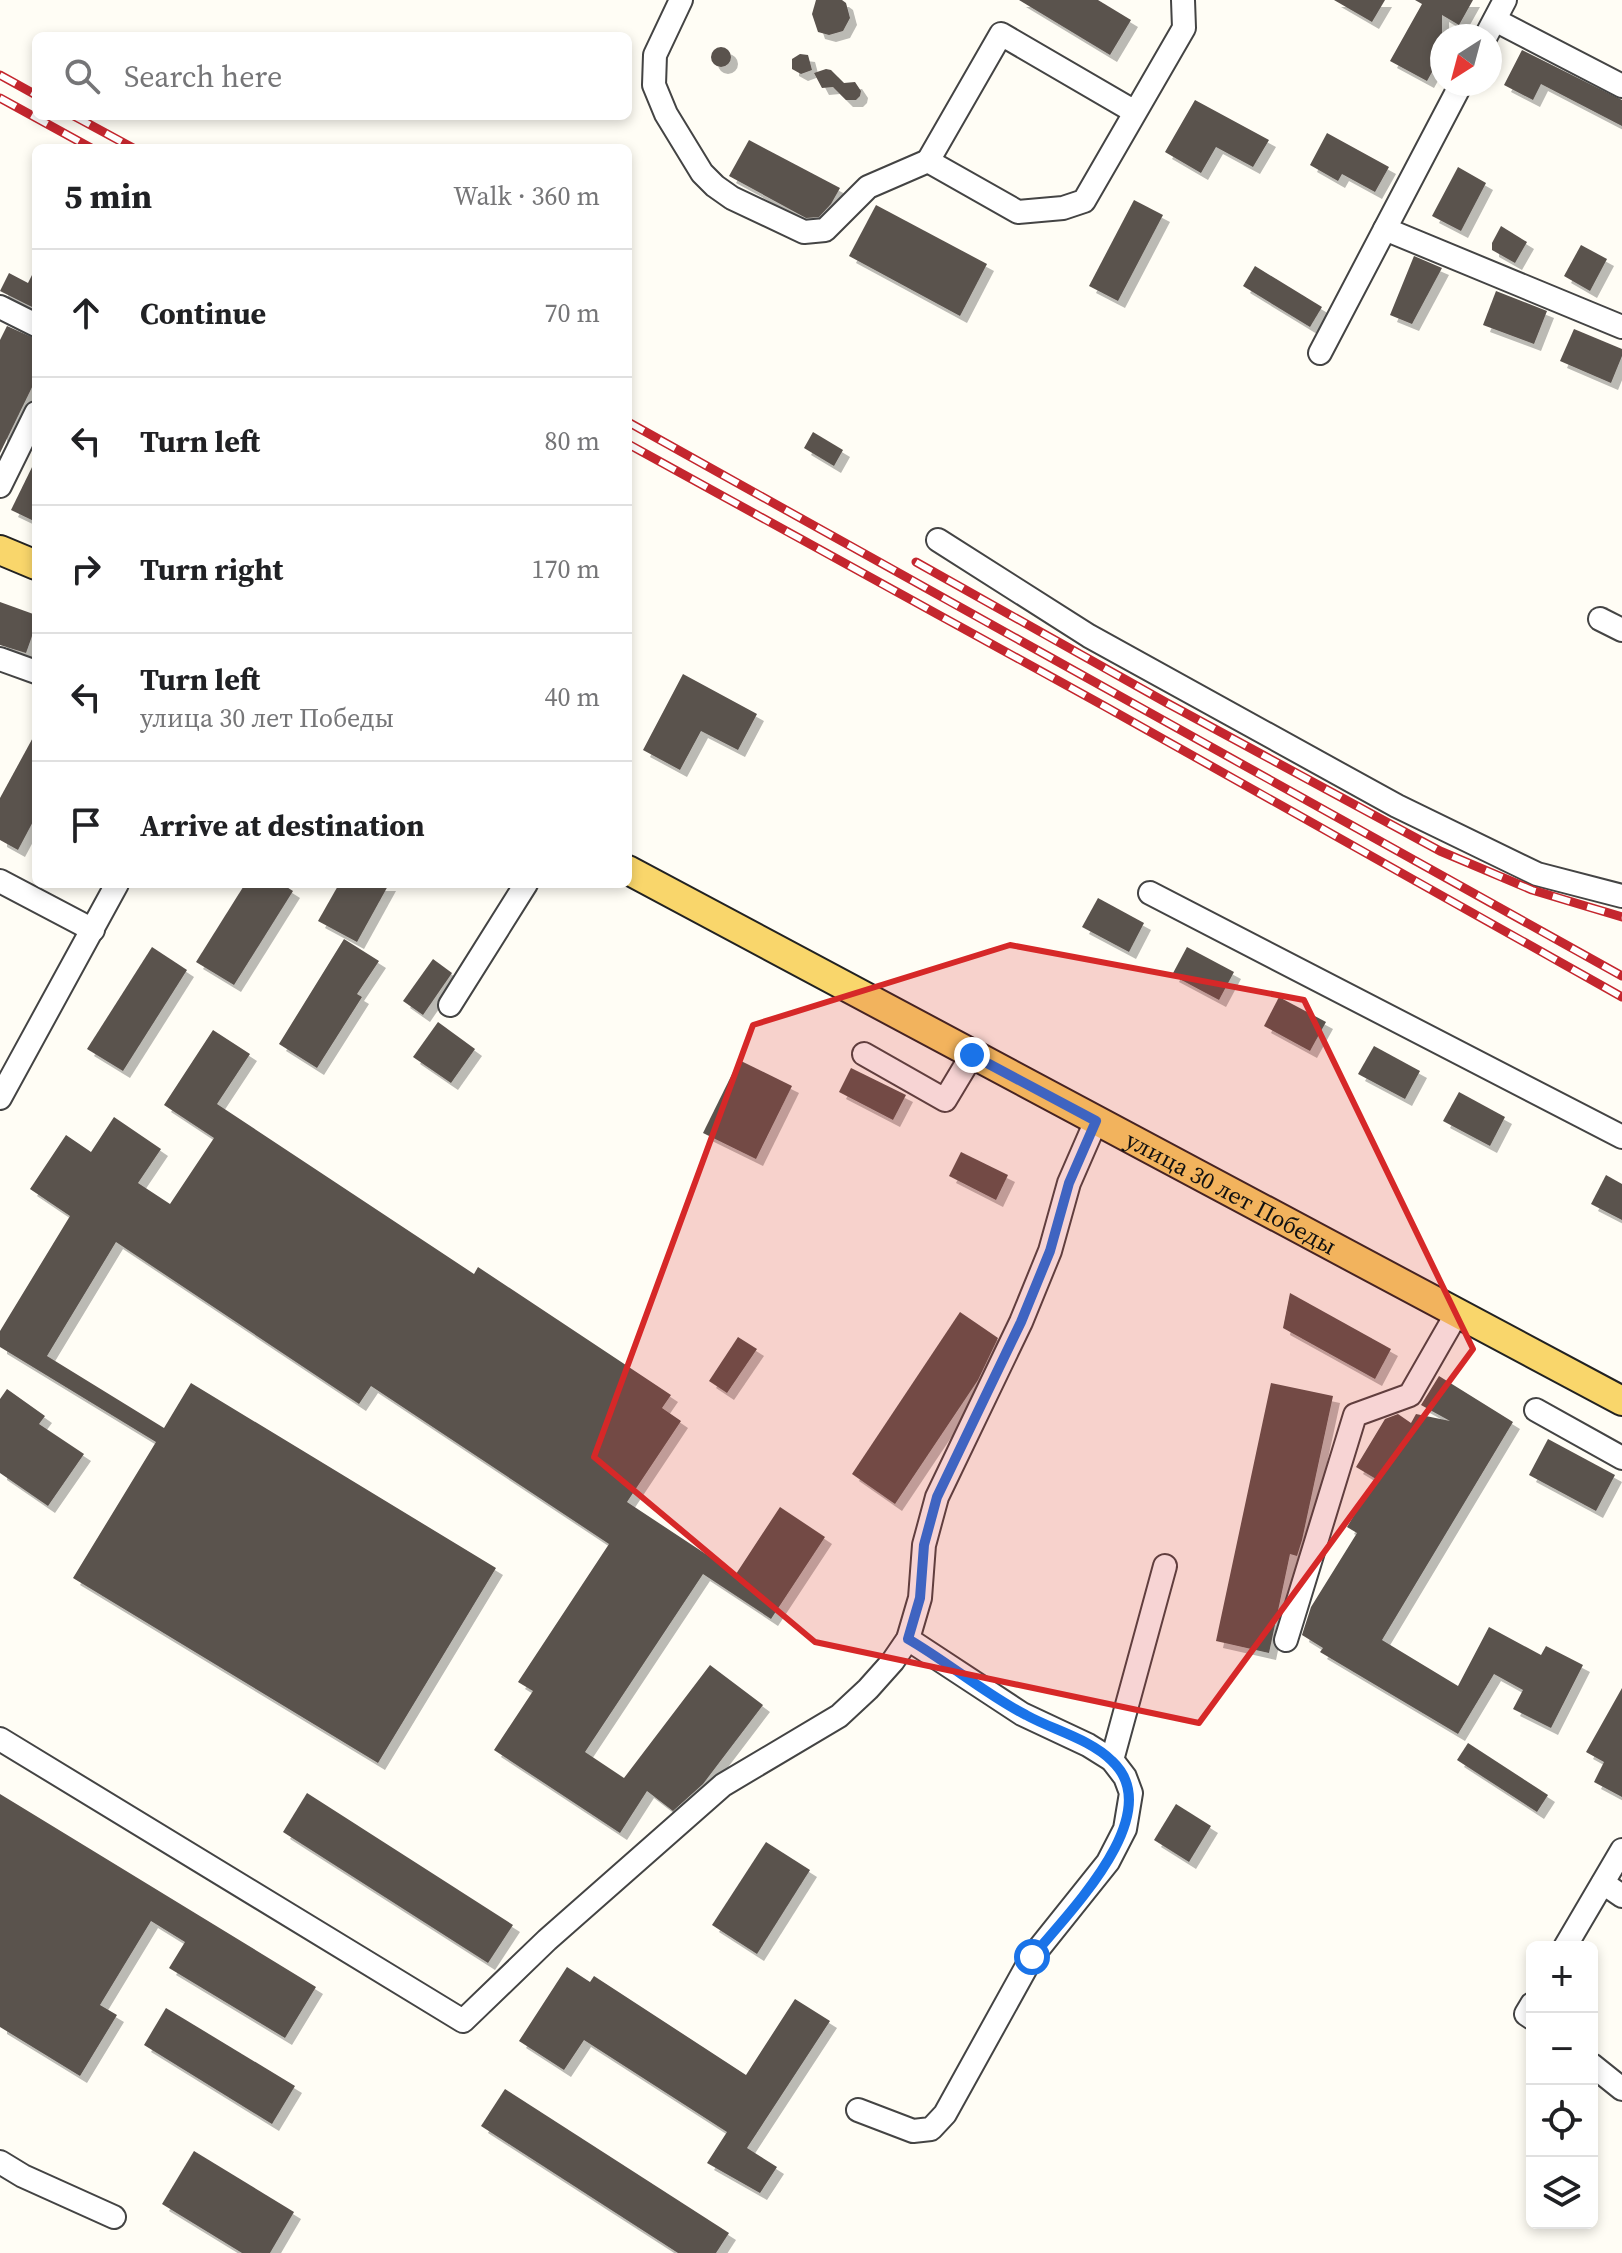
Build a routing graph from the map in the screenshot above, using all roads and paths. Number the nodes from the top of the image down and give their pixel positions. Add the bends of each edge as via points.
1 (681, 0) edge
2 (1183, 0) edge
3 (1495, 19) edge
4 (1622, 86) edge
5 (1455, 96) edge
6 (1135, 112) junction
7 (928, 161) junction
8 (1385, 229) junction
9 (0, 307) edge
10 (32, 323) edge
11 (1622, 327) edge
12 (1320, 353) dead end
13 (32, 421) edge
14 (0, 486) edge
15 (938, 540) dead end
16 (0, 550) edge
17 (32, 563) edge
18 (1600, 619) dead end
19 (1622, 630) edge
20 (0, 659) edge
21 (32, 671) edge
22 (632, 872) edge
23 (0, 881) edge
24 (115, 888) edge
25 (523, 888) edge
26 (1150, 893) dead end
27 (1622, 896) edge
28 (93, 930) junction
29 (450, 1005) dead end
30 (864, 1054) dead end
31 (972, 1055) junction
32 (0, 1098) edge
33 (1096, 1121) junction
34 (1622, 1137) edge
35 (1457, 1313) junction
36 (1622, 1401) edge
37 (1536, 1410) dead end
38 (1622, 1458) edge
39 (1165, 1566) dead end
40 (908, 1639) junction
41 (1286, 1640) dead end
42 (0, 1739) edge
43 (1112, 1760) junction
44 (1622, 1850) edge
45 (1613, 1889) edge
46 (1570, 1941) edge
47 (1598, 2070) edge
48 (1622, 2089) edge
49 (858, 2110) dead end
50 (0, 2162) edge
51 (114, 2217) dead end

1 - 7 street via 655,55 654,85 702,173 732,198 804,232 816,232 825,230 868,187
2 - 6 street via 1184,28
3 - 4 street
5 - 8 street
6 - 7 street via 1084,201 1063,208 1018,212
6 - 7 street via 1001,34
8 - 11 street
8 - 12 street
9 - 10 street
13 - 14 street
15 - 27 street via 1089,636 1397,806 1537,874
16 - 17 main road
18 - 19 street
20 - 21 street
22 - 31 main road, улица 30 лет Победы
23 - 28 street
24 - 28 street
25 - 29 street
26 - 34 street
28 - 32 street
30 - 31 street via 945,1100
31 - 33 main road, улица 30 лет Победы
33 - 35 main road, улица 30 лет Победы
33 - 40 street via 1021,1322 937,1497
35 - 36 main road, улица 30 лет Победы
35 - 41 street via 1410,1395 1355,1415
37 - 38 street
39 - 43 street
40 - 42 street via 839,1716 723,1785 463,2021
40 - 43 street via 1022,1714
43 - 49 street via 1131,1793 1125,1829 1108,1862 1032,1957 945,2114 931,2129 913,2131
44 - 45 street
45 - 46 street
47 - 48 street
50 - 51 street

